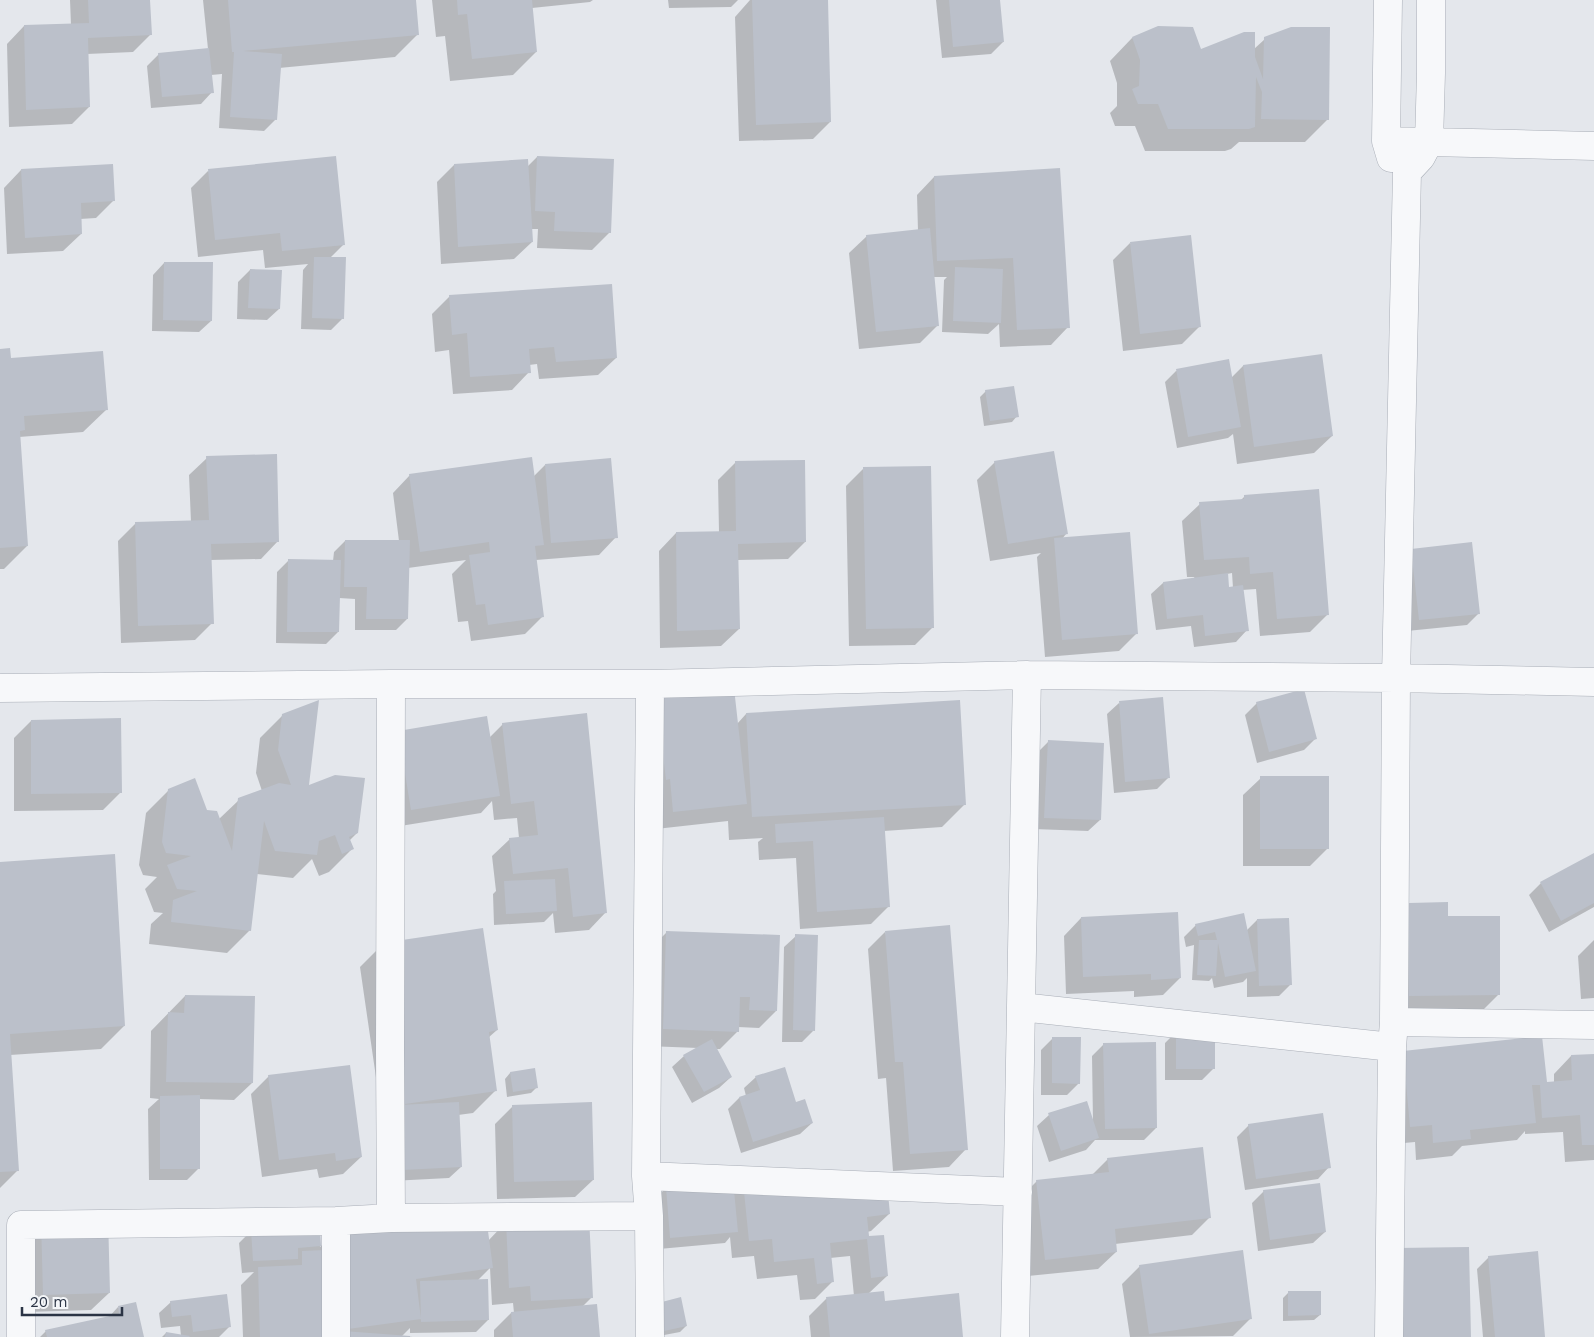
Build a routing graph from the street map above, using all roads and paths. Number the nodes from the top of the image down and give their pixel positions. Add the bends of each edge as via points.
1 (1388, 0) edge
2 (1430, 0) edge
3 (1386, 141) junction
4 (1430, 142) junction
5 (1594, 146) edge
6 (1407, 172) junction
7 (1027, 675) junction
8 (1396, 678) junction
9 (1594, 682) edge
10 (390, 684) junction
11 (650, 684) junction
12 (0, 688) edge
13 (1021, 1007) junction
14 (1594, 1025) edge
15 (1393, 1035) junction
16 (646, 1176) junction
17 (1018, 1192) junction
18 (649, 1216) junction
19 (391, 1218) junction
20 (336, 1221) junction
21 (10, 1224) edge
22 (14, 1327) edge
23 (336, 1337) edge
24 (650, 1337) edge
25 (1015, 1337) edge
26 (1390, 1337) edge

1 - 3 street
2 - 4 street
3 - 4 street
3 - 6 street via 1393,160
4 - 5 street
4 - 6 street
6 - 8 street
7 - 8 street
7 - 11 street
7 - 13 street
8 - 9 street
8 - 15 street
10 - 11 street
10 - 12 street
10 - 19 street
11 - 16 street
13 - 15 street
13 - 17 street
14 - 15 street
15 - 26 street
16 - 17 street
16 - 18 street
17 - 25 street
18 - 19 street
18 - 24 street
19 - 20 street
20 - 21 street
20 - 23 street
21 - 22 street

